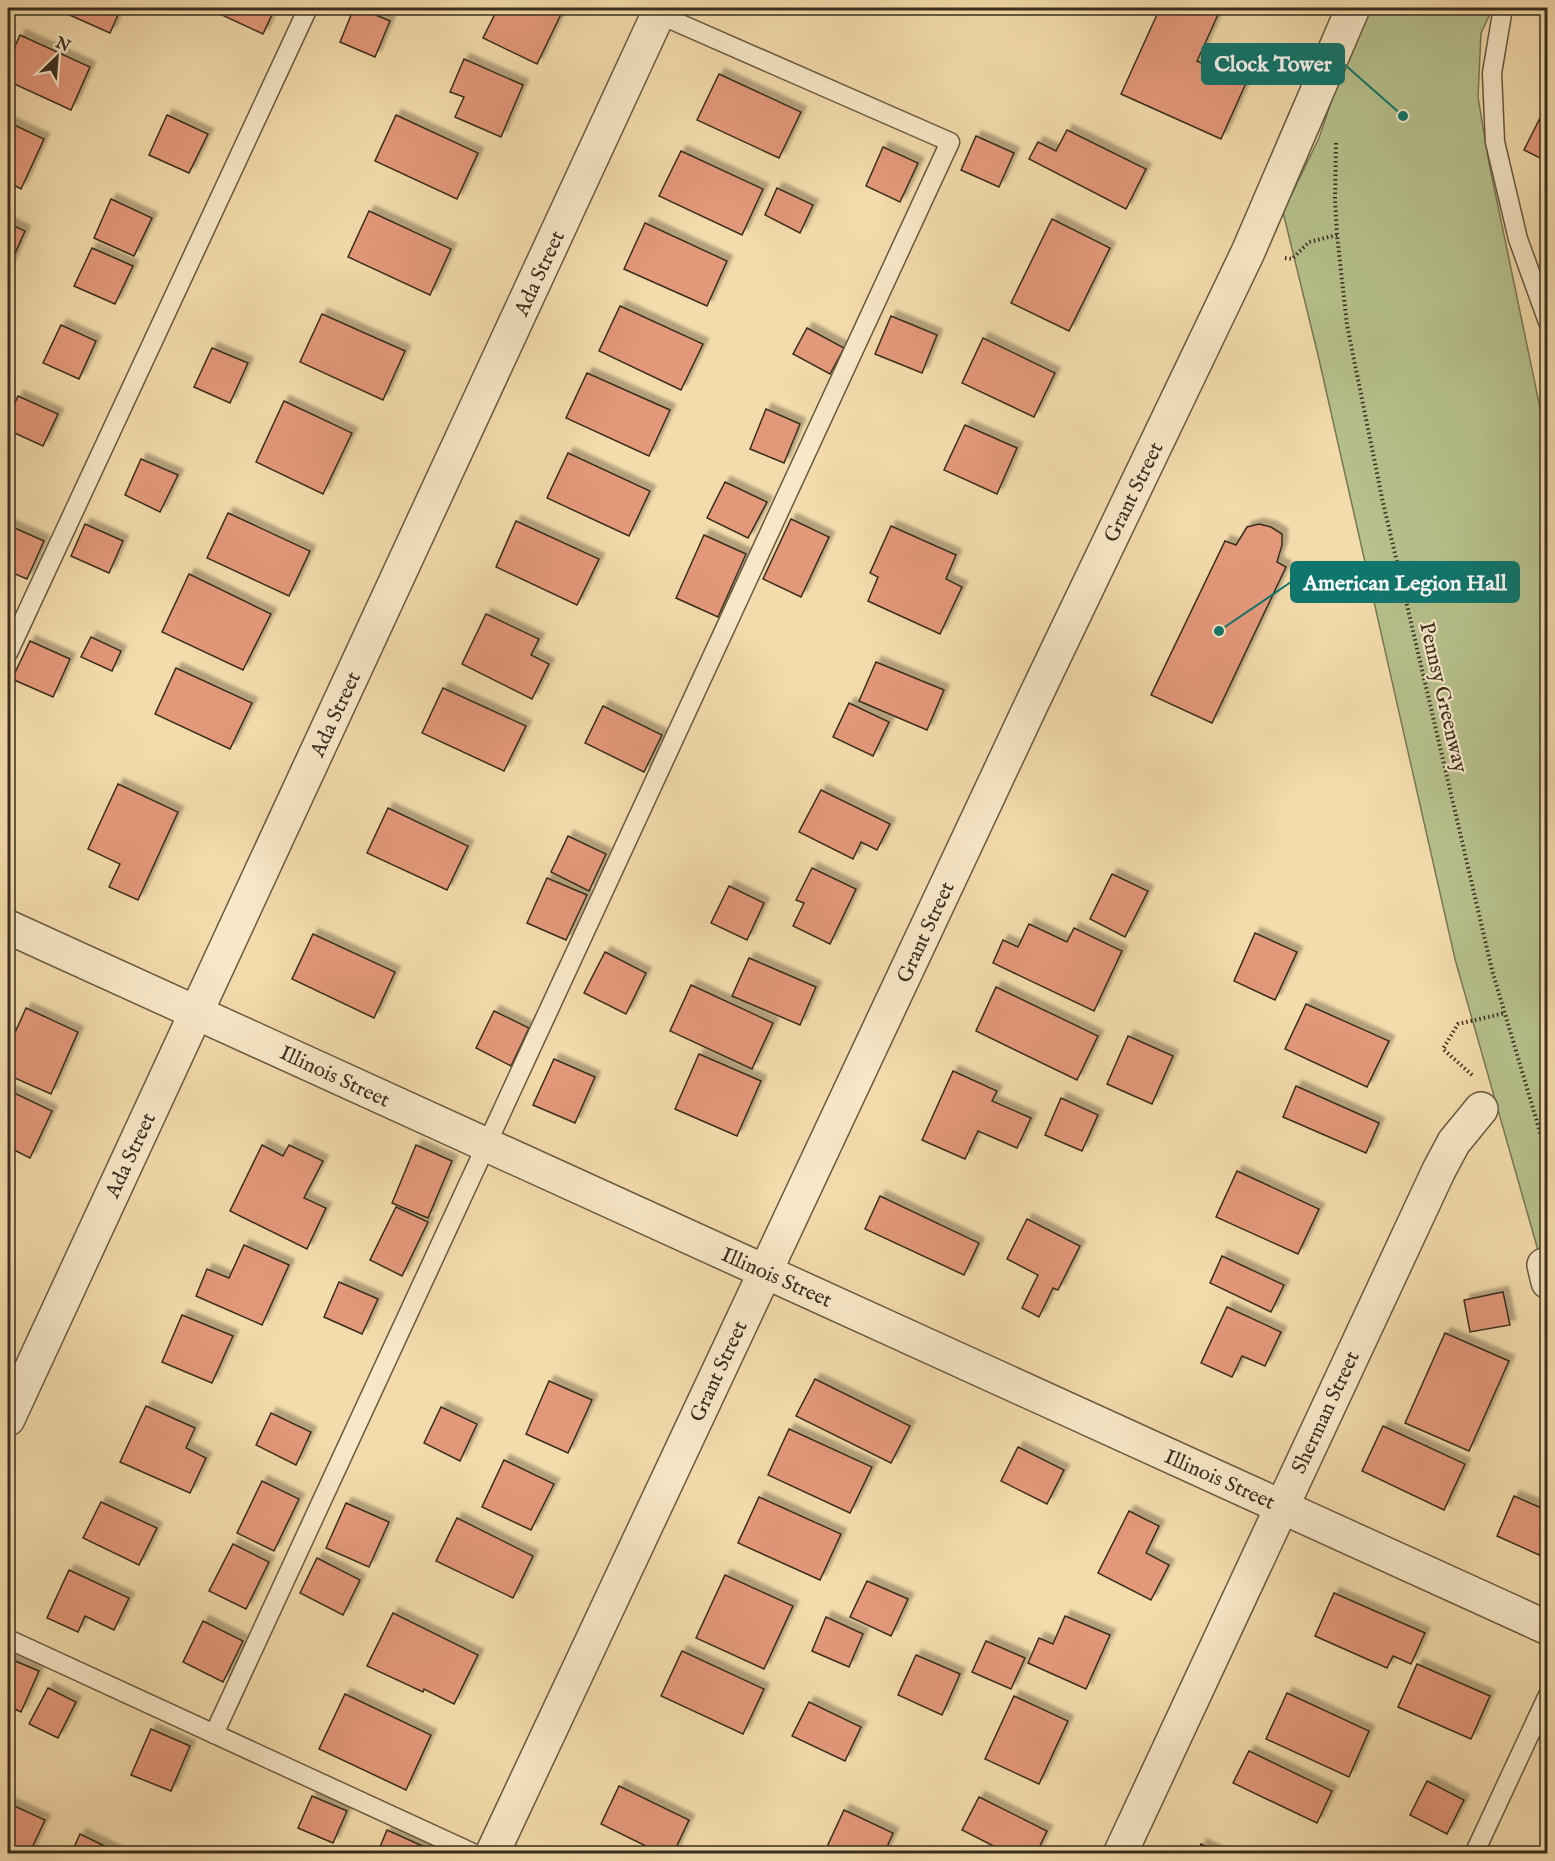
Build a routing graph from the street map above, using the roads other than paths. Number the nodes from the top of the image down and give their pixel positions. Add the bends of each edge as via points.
1 (308, 8) edge
2 (1353, 8) edge
3 (1503, 8) edge
4 (659, 11) edge
5 (1548, 322) edge
6 (8, 653) edge
7 (8, 927) edge
8 (196, 1012) junction
9 (1481, 1109) road end
10 (486, 1145) junction
11 (765, 1271) junction
12 (8, 1419) edge
13 (1281, 1506) junction
14 (1548, 1628) edge
15 (8, 1639) edge
16 (1548, 1695) edge
17 (214, 1734) junction
18 (475, 1854) edge
19 (492, 1854) edge
20 (1120, 1854) edge
21 (1474, 1854) edge

1 - 6 lane
2 - 11 street, Grant Street via 1248,252
3 - 5 lane via 1492,73 1495,142 1518,239
4 - 8 street, Ada Street
4 - 10 lane via 950,142
7 - 8 street, Illinois Street
8 - 10 street, Illinois Street
8 - 12 street, Ada Street
9 - 13 street, Sherman Street via 1454,1142 1438,1170
10 - 11 street, Illinois Street
10 - 17 lane
11 - 13 street, Illinois Street
11 - 19 street, Grant Street
13 - 14 street, Illinois Street
13 - 20 street, Sherman Street
15 - 17 lane
16 - 21 lane
17 - 18 lane

